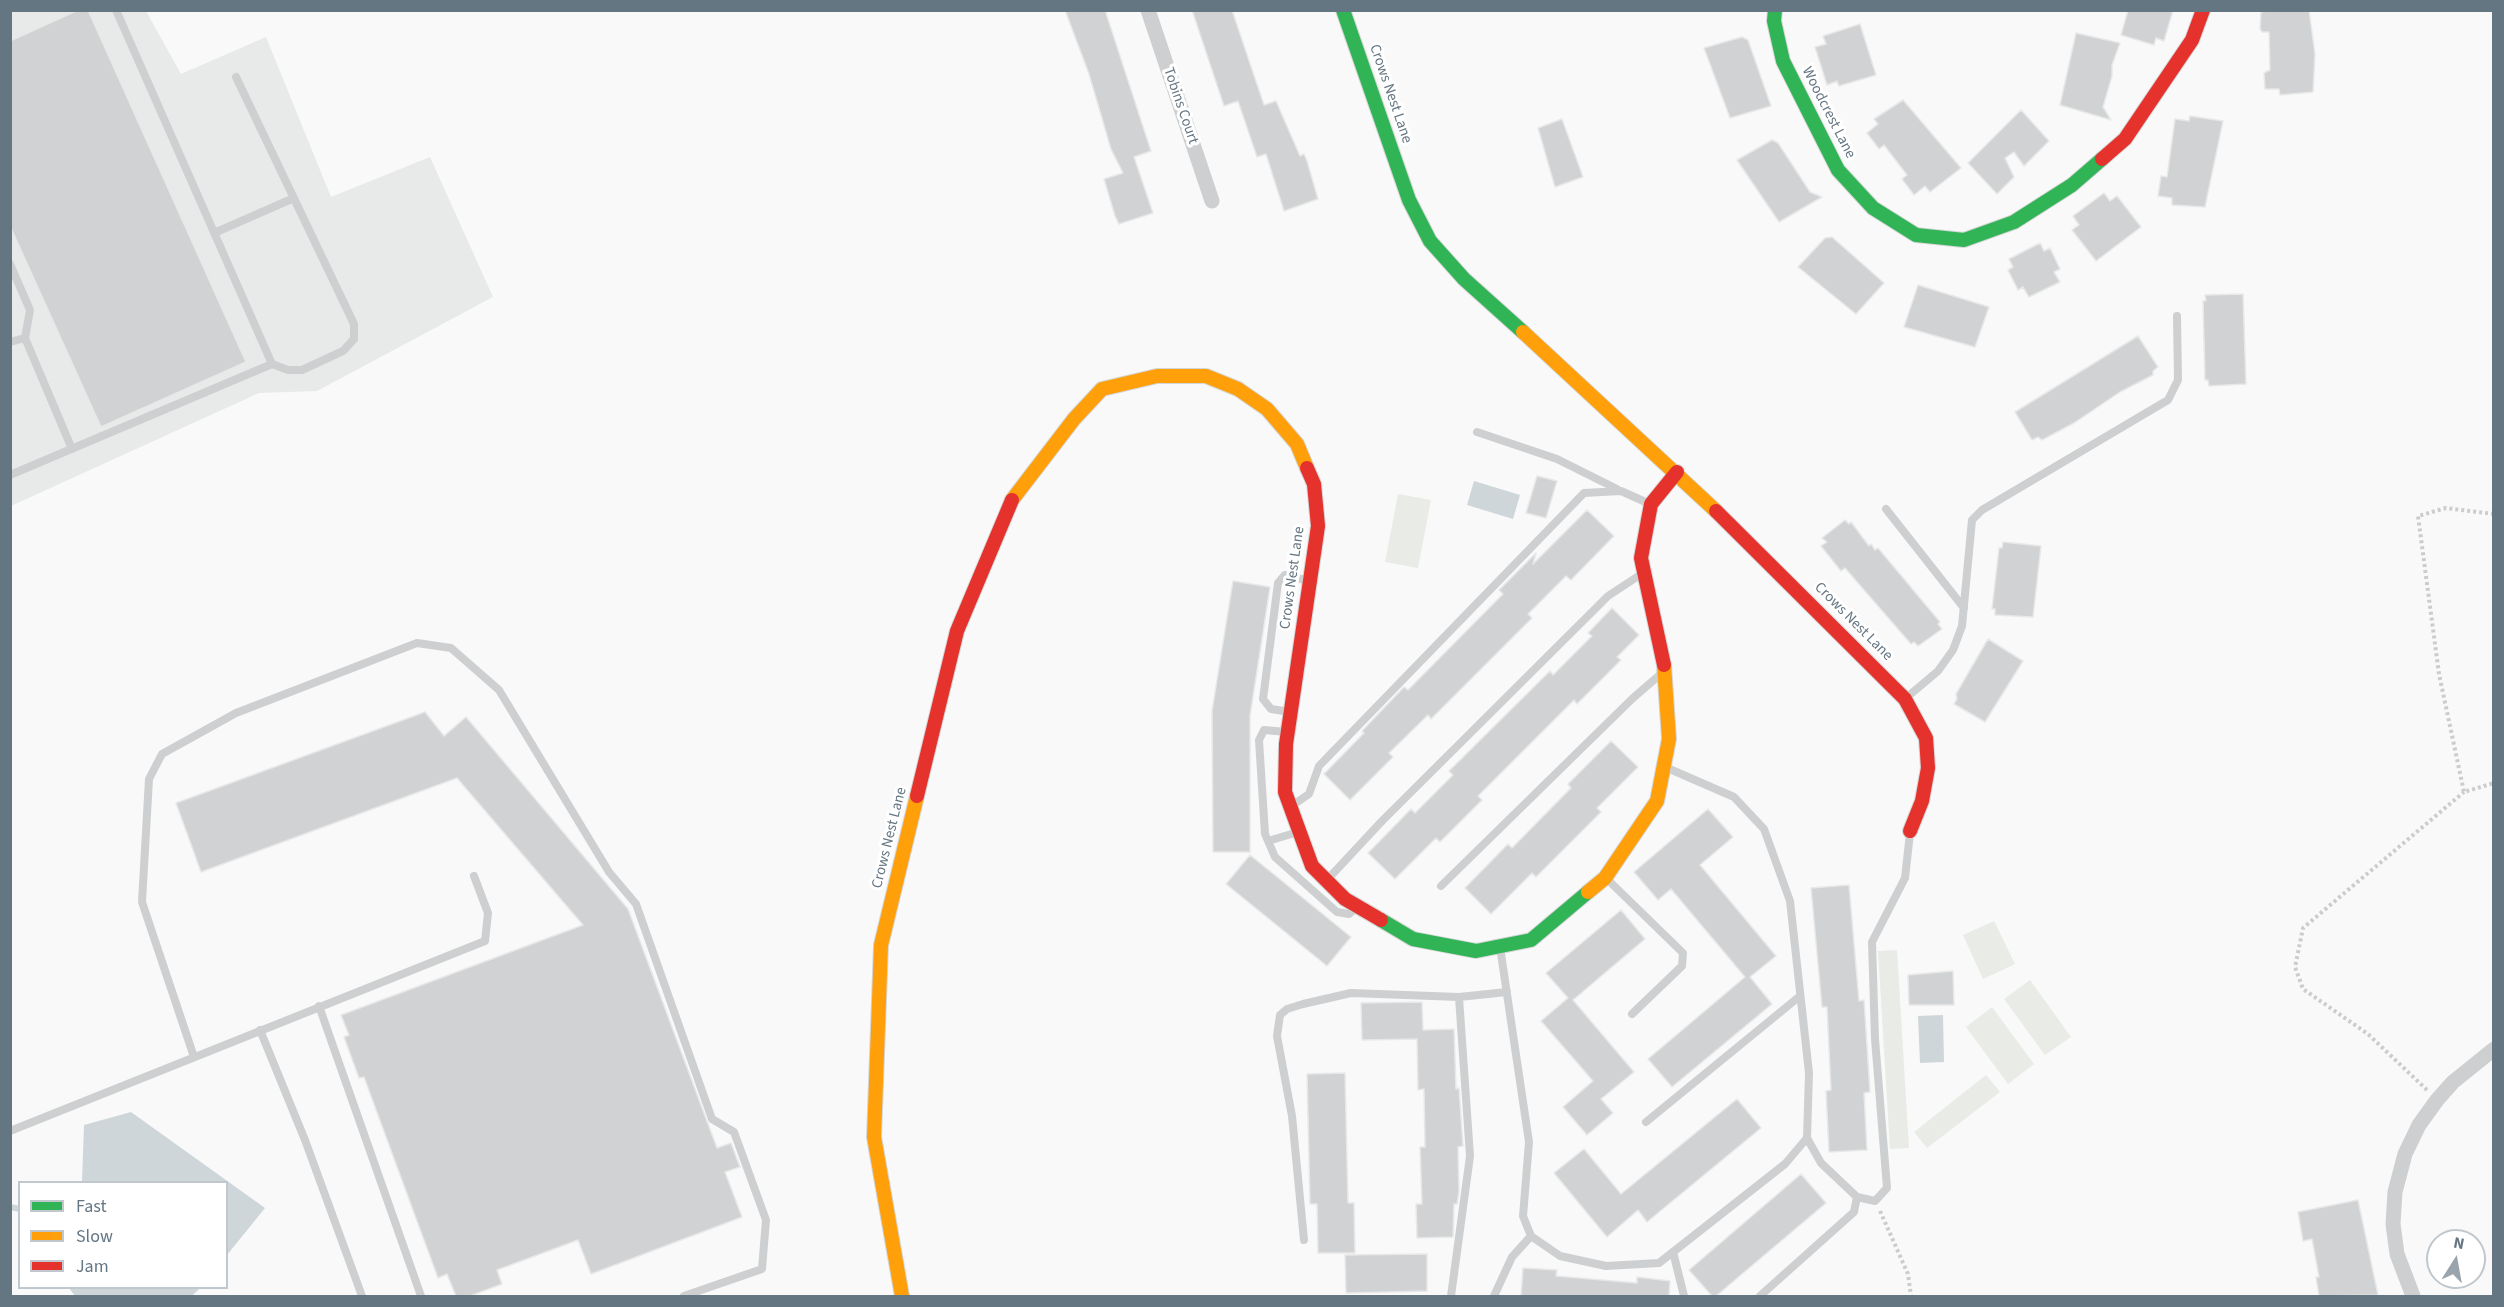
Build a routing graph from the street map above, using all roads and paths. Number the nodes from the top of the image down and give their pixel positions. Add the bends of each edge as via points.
1 (116, 10) edge
2 (1148, 10) edge
3 (1343, 10) edge
4 (1775, 10) edge
5 (2203, 10) edge
6 (236, 77) dead end
7 (294, 198) junction
8 (1212, 201) dead end
9 (214, 233) junction
10 (10, 264) edge
11 (14, 284) edge
12 (2177, 316) dead end
13 (25, 338) junction
14 (10, 342) edge
15 (272, 364) junction
16 (1477, 432) dead end
17 (72, 448) junction
18 (1677, 472) junction
19 (10, 475) edge
20 (1621, 491) junction
21 (1651, 504) junction
22 (1886, 508) dead end
23 (2493, 514) edge
24 (1644, 572) junction
25 (1310, 581) junction
26 (1964, 608) junction
27 (1665, 670) junction
28 (1905, 699) junction
29 (1291, 712) junction
30 (1288, 732) junction
31 (1664, 767) junction
32 (2493, 783) edge
33 (2464, 792) junction
34 (1291, 807) junction
35 (1910, 831) joint
36 (1300, 832) junction
37 (1268, 841) junction
38 (474, 876) dead end
39 (1605, 878) junction
40 (1326, 881) junction
41 (1441, 886) dead end
42 (1358, 907) junction
43 (1500, 946) junction
44 (1507, 992) junction
45 (1800, 996) junction
46 (1459, 997) junction
47 (319, 1006) junction
48 (1632, 1014) dead end
49 (260, 1029) junction
50 (2493, 1049) edge
51 (194, 1057) junction
52 (2438, 1100) junction
53 (1646, 1122) dead end
54 (10, 1131) edge
55 (1807, 1138) junction
56 (1857, 1197) junction
57 (1875, 1201) junction
58 (1531, 1236) junction
59 (1304, 1240) dead end
60 (1673, 1252) junction
61 (362, 1296) edge
62 (421, 1296) edge
63 (684, 1296) edge
64 (902, 1296) edge
65 (1451, 1296) edge
66 (1494, 1296) edge
67 (1684, 1296) edge
68 (1760, 1296) edge
69 (1911, 1296) edge
70 (2413, 1296) edge

1 - 9 lane
2 - 8 street, Tobins Court
3 - 18 street, Crows Nest Lane via 1409,200 1430,241 1464,279
4 - 5 street, Woodcrest Lane via 1773,21 1784,61 1838,170 1873,208 1916,235 1964,240 2014,222 2072,185 2124,139 2192,40
6 - 7 lane
7 - 9 lane
7 - 15 lane via 354,324 354,339 343,351 302,370
9 - 15 lane
10 - 11 lane
11 - 13 lane via 30,310
12 - 26 lane via 2178,380 2168,400 1982,510 1972,520
13 - 14 lane
13 - 17 lane
15 - 17 lane
16 - 20 lane via 1557,459
17 - 19 lane
18 - 21 street, Crows Nest Lane
18 - 28 street, Crows Nest Lane
20 - 21 lane
20 - 34 lane via 1584,493 1319,766 1309,794
21 - 24 street, Crows Nest Lane via 1641,558
22 - 26 lane
23 - 33 path via 2446,508 2418,516 2439,674
24 - 27 street, Crows Nest Lane
24 - 40 lane via 1608,596
25 - 29 street, Crows Nest Lane
25 - 29 lane via 1285,575 1278,583 1263,699 1271,709
25 - 64 street, Crows Nest Lane via 1318,526 1314,484 1297,444 1267,409 1238,388 1206,376 1157,376 1102,389 1008,505 957,631 881,945 874,1137
26 - 28 lane via 1953,650 1938,671
27 - 31 street, Crows Nest Lane via 1669,739
27 - 41 lane
28 - 35 street, Crows Nest Lane via 1926,738 1928,768 1922,801
29 - 30 street, Crows Nest Lane
30 - 34 street, Crows Nest Lane via 1286,792
30 - 37 lane via 1264,730 1259,740
31 - 39 street, Crows Nest Lane via 1656,801
31 - 45 lane via 1734,796 1764,829 1790,901
32 - 33 path
33 - 52 path via 2303,928 2295,967 2303,989 2368,1034
34 - 36 street, Crows Nest Lane
35 - 57 lane via 1905,878 1872,942 1887,1188
36 - 37 lane
36 - 40 street, Crows Nest Lane via 1312,866
37 - 42 lane via 1275,857 1337,912 1349,914
38 - 47 lane via 488,913 485,941
39 - 43 street, Crows Nest Lane via 1531,940
39 - 48 lane via 1683,953 1682,966
40 - 42 street, Crows Nest Lane
42 - 43 street, Crows Nest Lane via 1413,939 1476,951
43 - 44 lane
44 - 46 lane
44 - 58 lane via 1529,1142 1523,1216
45 - 53 lane
45 - 55 lane via 1809,1072
46 - 59 lane via 1351,993 1303,1004 1280,1015 1277,1036 1292,1116
46 - 65 lane via 1470,1156
47 - 49 lane
47 - 62 lane
49 - 51 lane
49 - 61 lane
50 - 52 street
51 - 54 lane
51 - 63 lane via 142,902 149,779 162,753 236,713 417,643 451,648 499,690 609,872 636,904 712,1119 734,1131 766,1220 762,1269
52 - 70 street via 2419,1125 2405,1154 2395,1192 2393,1224 2397,1254
55 - 56 lane via 1821,1163
55 - 60 lane via 1785,1164
56 - 57 lane
56 - 68 lane via 1854,1212
57 - 69 path via 1908,1274
58 - 60 lane via 1560,1256 1606,1266 1659,1263
58 - 66 lane via 1512,1257
60 - 67 lane

